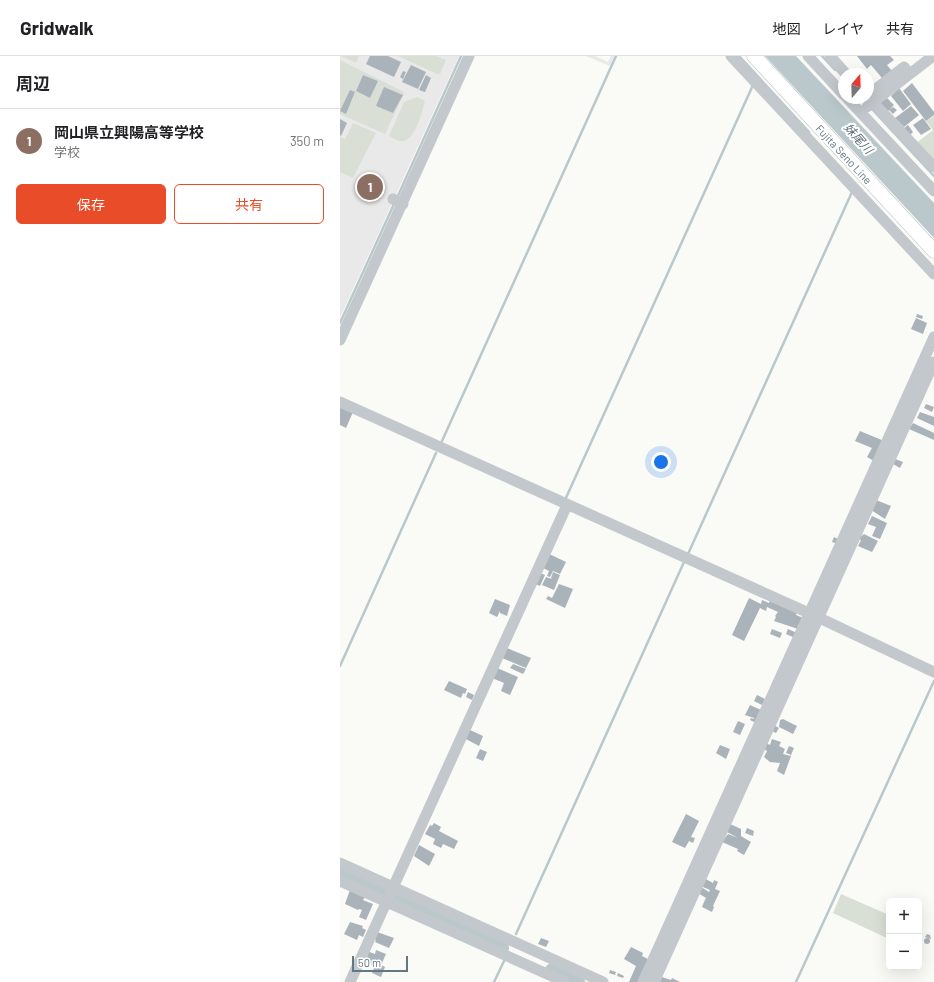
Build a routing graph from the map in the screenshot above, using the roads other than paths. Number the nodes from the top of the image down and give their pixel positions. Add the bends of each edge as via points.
1 (470, 56) edge
2 (731, 56) edge
3 (754, 56) edge
4 (808, 56) edge
5 (830, 56) edge
6 (933, 56) edge
7 (841, 68) edge
8 (838, 88) edge
9 (874, 98) edge
10 (869, 104) edge
11 (870, 104) edge
12 (934, 167) edge
13 (934, 191) edge
14 (934, 251) edge
15 (934, 274) edge
16 (934, 337) edge
17 (340, 340) edge
18 (934, 362) edge
19 (340, 402) edge
20 (567, 505) junction
21 (813, 615) junction
22 (934, 672) edge
23 (340, 863) edge
24 (340, 881) edge
25 (387, 897) junction
26 (511, 953) junction
27 (350, 982) edge
28 (565, 982) edge
29 (603, 982) edge
30 (643, 982) edge
31 (654, 982) edge

1 - 17 street via 398,202
2 - 15 street
3 - 14 main road, Fujita Seno Line
4 - 8 street
5 - 7 street
6 - 9 street
10 - 13 street
11 - 12 street
16 - 21 street
18 - 21 street
19 - 20 street
20 - 21 street
20 - 25 street
21 - 22 street
21 - 30 street
21 - 31 street
23 - 25 street
24 - 25 street
25 - 26 street
25 - 26 street
25 - 27 street
26 - 28 street
26 - 29 street

